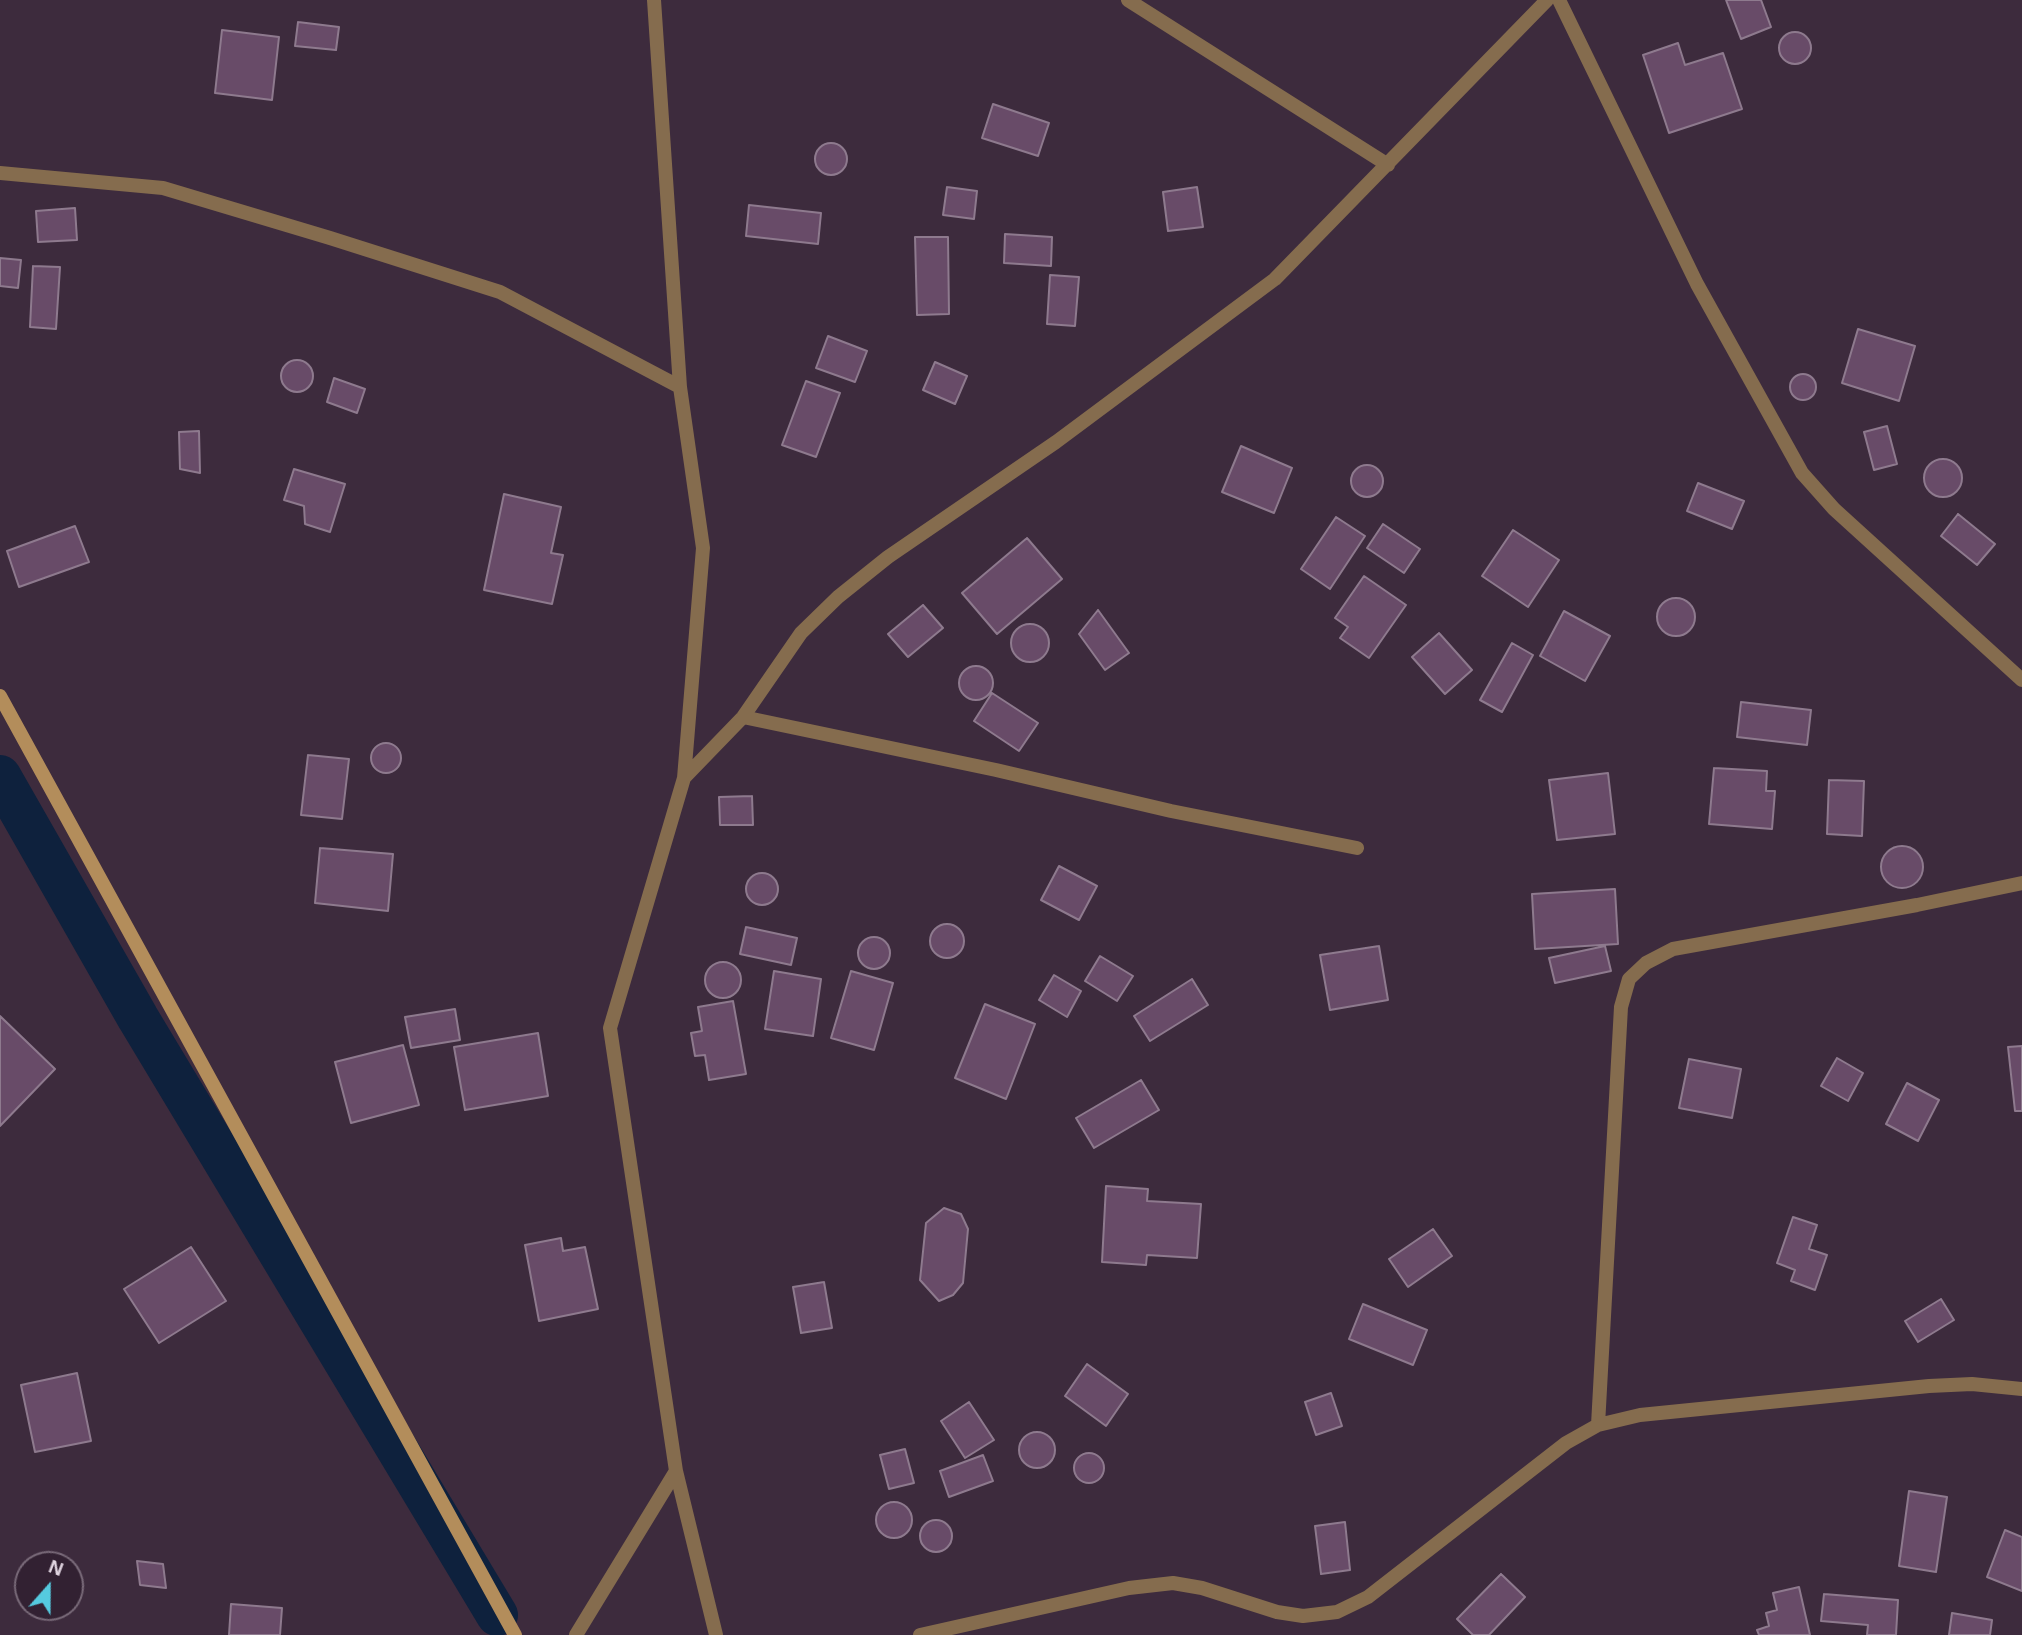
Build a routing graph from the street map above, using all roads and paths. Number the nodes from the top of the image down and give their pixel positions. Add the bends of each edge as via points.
1 (654, 0) edge
2 (1128, 0) edge
3 (1547, 0) edge
4 (1559, 0) edge
5 (1388, 165) junction
6 (0, 173) edge
7 (680, 387) junction
8 (2022, 680) edge
9 (0, 696) edge
10 (743, 717) junction
11 (684, 778) junction
12 (1357, 848) dead end
13 (2022, 883) edge
14 (2022, 1389) edge
15 (1598, 1425) junction
16 (676, 1471) junction
17 (515, 1635) edge
18 (576, 1635) edge
19 (716, 1635) edge
20 (920, 1635) edge

1 - 7 street
2 - 5 street
3 - 5 street
4 - 8 street via 1697,284 1802,473 1834,509
5 - 10 street via 1275,279 838,597 801,633
6 - 7 street via 163,188 369,250 500,292
7 - 11 street via 703,548
9 - 17 street
10 - 11 street
10 - 12 street
11 - 16 street via 610,1028
13 - 15 street via 1673,949 1646,963 1629,979 1620,1007
14 - 15 street via 1929,1386 1640,1415
15 - 20 street via 1566,1443 1368,1597 1337,1612 1303,1616 1276,1612 1173,1583 1129,1588
16 - 18 street
16 - 19 street

